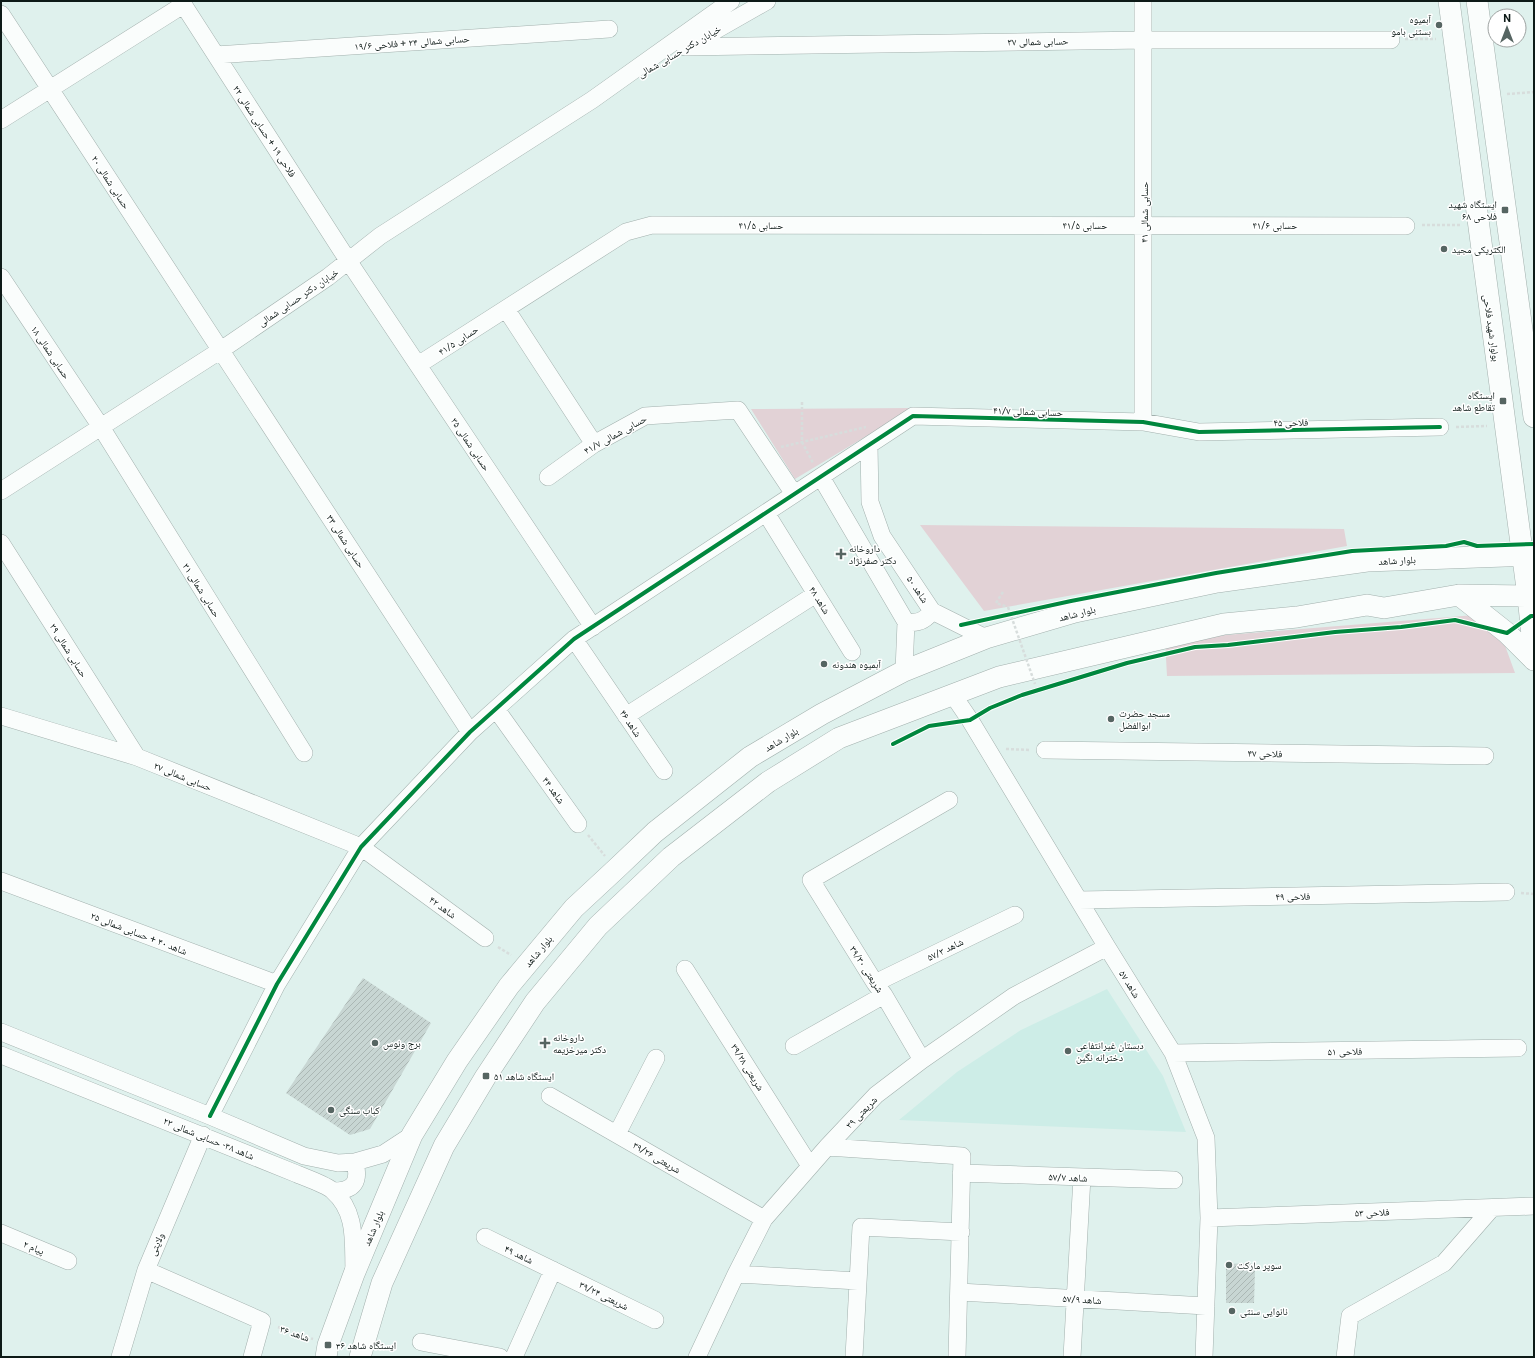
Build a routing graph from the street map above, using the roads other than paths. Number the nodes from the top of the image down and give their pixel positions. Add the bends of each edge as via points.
1 (731, 1) edge
2 (1144, 1) edge
3 (1449, 1) edge
4 (1476, 1) edge
5 (764, 2) edge
6 (182, 3) edge
7 (1, 14) edge
8 (609, 29) dead end
9 (1144, 40) junction
10 (1391, 40) road end
11 (686, 47) junction
12 (216, 55) junction
13 (50, 89) junction
14 (592, 100) junction
15 (1, 120) edge
16 (1144, 225) junction
17 (1406, 226) road end
18 (349, 262) junction
19 (1, 277) edge
20 (506, 309) junction
21 (221, 350) junction
22 (418, 365) junction
23 (1534, 417) edge
24 (1143, 422) junction
25 (101, 427) junction
26 (1440, 427) road end
27 (594, 444) junction
28 (869, 445) junction
29 (548, 477) dead end
30 (820, 477) junction
31 (1, 491) edge
32 (794, 494) junction
33 (766, 513) junction
34 (1, 543) edge
35 (1528, 555) edge
36 (816, 594) junction
37 (1459, 595) junction
38 (1531, 596) edge
39 (932, 611) junction
40 (906, 622) junction
41 (593, 627) junction
42 (986, 638) junction
43 (574, 639) junction
44 (852, 652) dead end
45 (1534, 655) edge
46 (1534, 660) edge
47 (904, 671) junction
48 (953, 695) junction
49 (496, 709) junction
50 (1, 716) edge
51 (626, 716) junction
52 (470, 732) junction
53 (1045, 750) road end
54 (304, 753) dead end
55 (1484, 756) dead end
56 (137, 757) junction
57 (664, 771) dead end
58 (949, 800) dead end
59 (578, 824) road end
60 (361, 847) junction
61 (1, 881) edge
62 (1506, 892) dead end
63 (1080, 900) junction
64 (1015, 915) dead end
65 (485, 938) road end
66 (1107, 947) junction
67 (685, 969) dead end
68 (277, 984) junction
69 (880, 989) junction
70 (1, 1032) edge
71 (794, 1046) dead end
72 (1518, 1048) dead end
73 (1173, 1053) junction
74 (1, 1055) edge
75 (656, 1058) dead end
76 (922, 1060) junction
77 (550, 1096) dead end
78 (210, 1116) junction
79 (617, 1134) junction
80 (203, 1135) junction
81 (412, 1135) junction
82 (827, 1147) junction
83 (355, 1162) junction
84 (810, 1166) junction
85 (961, 1173) junction
86 (1082, 1177) junction
87 (1174, 1180) dead end
88 (333, 1191) junction
89 (1534, 1206) edge
90 (1492, 1208) junction
91 (1209, 1218) junction
92 (764, 1219) junction
93 (961, 1232) junction
94 (1, 1233) edge
95 (485, 1237) dead end
96 (18, 1240) junction
97 (1, 1241) edge
98 (68, 1261) dead end
99 (146, 1270) junction
100 (553, 1270) junction
101 (354, 1274) junction
102 (736, 1274) junction
103 (858, 1281) junction
104 (959, 1292) junction
105 (1075, 1298) junction
106 (1206, 1306) junction
107 (655, 1320) dead end
108 (421, 1342) dead end
109 (327, 1350) edge
110 (120, 1357) edge
111 (252, 1357) edge
112 (360, 1357) edge
113 (500, 1357) edge
114 (514, 1357) edge
115 (697, 1357) edge
116 (854, 1357) edge
117 (957, 1357) edge
118 (1072, 1357) edge
119 (1204, 1357) edge
120 (1345, 1357) edge

1 - 14 street, خیابان دکتر حسابی شمالی
2 - 9 street, حسابی شمالی ۴۱
3 - 35 main road, بولوار شهید فلاحی via 1506,425
4 - 23 main road
5 - 11 street, خیابان دکتر حسابی شمالی
6 - 12 street, فلاحی ۱۹ + حسابی شمالی ۲۲
6 - 13 street
7 - 13 street, حسابی شمالی ۲۰
8 - 12 street, حسابی شمالی ۲۴ + فلاحی ۱۹/۶
9 - 10 street, حسابی شمالی ۳۷
9 - 11 street, حسابی شمالی ۳۷
9 - 16 street, حسابی شمالی ۴۱
11 - 14 street, خیابان دکتر حسابی شمالی
12 - 18 street, فلاحی ۱۹ + حسابی شمالی ۲۲
13 - 15 street
13 - 21 street, حسابی شمالی ۲۰
14 - 18 street, خیابان دکتر حسابی شمالی via 380,236
16 - 17 street, حسابی ۴۱/۶
16 - 20 street, حسابی ۴۱/۵ via 652,225 626,232
16 - 24 street, حسابی شمالی ۴۱
18 - 21 street, خیابان دکتر حسابی شمالی
18 - 22 street, حسابی شمالی ۳۵
19 - 25 street, حسابی شمالی ۱۸
20 - 22 street, حسابی ۴۱/۵
20 - 27 street
21 - 25 street, خیابان دکتر حسابی شمالی
21 - 52 street, حسابی شمالی ۳۳
22 - 41 street, حسابی شمالی ۳۵
24 - 26 street, فلاحی ۴۵ via 1199,432
24 - 28 street, حسابی شمالی ۴۱/۷ via 913,416
25 - 31 street, خیابان دکتر حسابی شمالی
25 - 54 street, حسابی شمالی ۳۱
27 - 29 street, حسابی شمالی ۴۱/۷
27 - 32 street, حسابی شمالی ۴۱/۷ via 645,416 738,410
28 - 30 street
28 - 39 street, شاهد ۵۰ via 870,502 882,536
30 - 32 street
30 - 40 street
32 - 33 street
33 - 36 street, شاهد ۴۸
33 - 41 street
34 - 56 street, حسابی شمالی ۲۹
35 - 38 main road, بولوار شهید فلاحی
35 - 42 main road, بلوار شاهد via 1367,561 1216,582 1075,612
36 - 44 street, شاهد ۴۸
36 - 51 street
37 - 38 main road
37 - 46 main road via 1507,633
37 - 48 main road via 1384,608 1367,605 1297,618 1224,624 999,677
38 - 45 main road, بولوار شهید فلاحی
39 - 40 street via 924,620
39 - 42 street, شاهد ۵۰
40 - 47 street
41 - 43 street
42 - 47 main road, بلوار شاهد
43 - 49 street
43 - 51 street, شاهد ۴۶
47 - 81 main road, بلوار شاهد via 822,714 750,757 655,832 574,908 509,986 457,1061
48 - 63 street, شاهد ۵۷
48 - 112 main road via 839,738 768,782 671,856 598,926 535,1002 444,1146 382,1283
49 - 52 street
49 - 59 street, شاهد ۴۴
50 - 56 street, حسابی شمالی ۲۷
51 - 57 street, شاهد ۴۶
52 - 60 street
53 - 55 street, فلاحی ۴۷
56 - 60 street, حسابی شمالی ۲۷
58 - 69 street, شریعتی ۳۹/۳۰ via 811,880
60 - 65 street, شاهد ۴۲
60 - 68 street
61 - 68 street, شاهد ۴۰ + حسابی شمالی ۲۵
62 - 63 street, فلاحی ۴۹
63 - 66 street, شاهد ۵۷
64 - 69 street, شاهد ۵۷/۳
66 - 73 street, شاهد ۵۷
66 - 76 street, شریعتی ۳۹ via 1014,996
67 - 84 street, شریعتی ۳۹/۲۸
68 - 78 street
69 - 71 street, شاهد ۵۷/۳
69 - 76 street, شریعتی ۳۹/۳۰
70 - 78 street, شاهد ۳۸- حسابی شمالی ۲۳
72 - 73 street, فلاحی ۵۱
73 - 91 street, شاهد ۵۷ via 1206,1138
74 - 80 street, شاهد ۳۸- حسابی شمالی ۲۳
75 - 79 street
76 - 82 street, شریعتی ۳۹ via 876,1095
77 - 79 street, شریعتی ۳۹/۲۶
78 - 83 street, شاهد ۳۸- حسابی شمالی ۲۳ via 304,1156 338,1163
79 - 92 street, شریعتی ۳۹/۲۶
80 - 88 street, شاهد ۳۸- حسابی شمالی ۲۳
80 - 99 street, ولایتی
81 - 83 street, شاهد ۳۸- حسابی شمالی ۲۳ via 383,1154
81 - 101 main road, بلوار شاهد
82 - 84 street, شریعتی ۳۹
82 - 85 street via 962,1156
83 - 88 street via 358,1174 354,1184 345,1191
84 - 92 street, شریعتی ۳۹
85 - 86 street, شاهد ۵۷/۷
85 - 93 street
86 - 87 street, شاهد ۵۷/۷
86 - 105 street
88 - 101 street, شاهد ۳۸- حسابی شمالی ۲۳ via 348,1211 353,1231
89 - 90 street, فلاحی ۵۳
90 - 91 street, فلاحی ۵۳
90 - 120 street via 1444,1263 1350,1316
91 - 106 street, شاهد ۵۷
92 - 102 street, شریعتی ۳۹
93 - 103 street via 861,1227
93 - 104 street
94 - 96 street, پیام ۲
95 - 100 street, شاهد ۴۹
96 - 97 street
96 - 98 street, پیام ۲
99 - 110 street, ولایتی
99 - 111 street via 262,1321
100 - 107 street, شریعتی ۳۹/۲۴
100 - 114 street
101 - 109 main road, بلوار شاهد
102 - 103 street
102 - 115 street, شریعتی ۳۹
103 - 116 street
104 - 105 street, شاهد ۵۷/۹
104 - 117 street
105 - 106 street, شاهد ۵۷/۹
105 - 118 street
106 - 119 street, شاهد ۵۷
108 - 113 street

